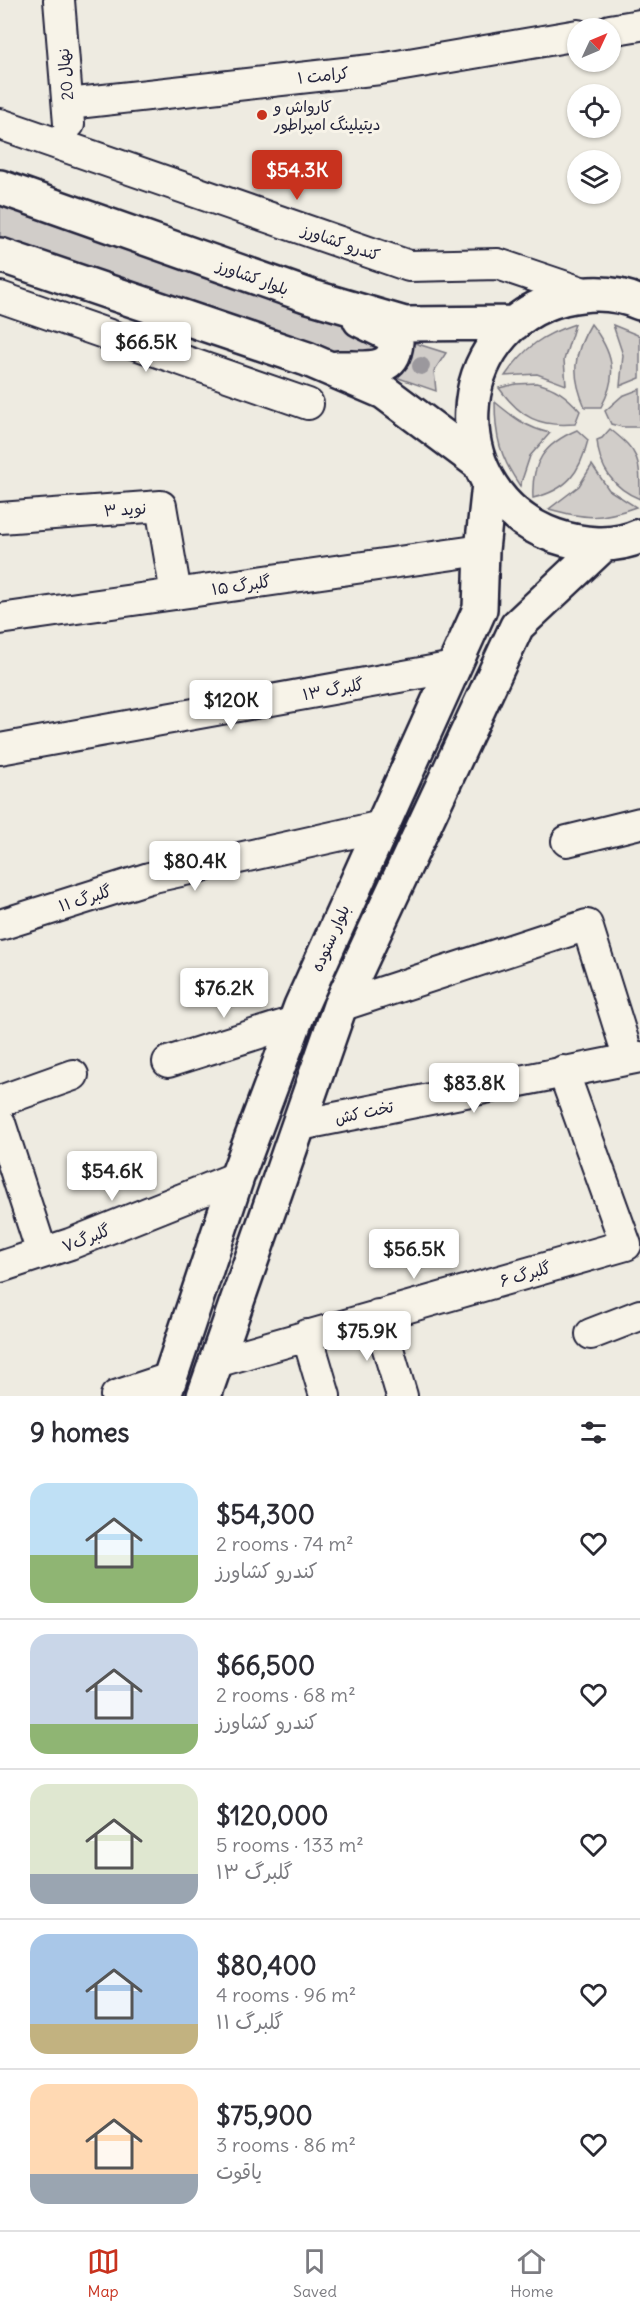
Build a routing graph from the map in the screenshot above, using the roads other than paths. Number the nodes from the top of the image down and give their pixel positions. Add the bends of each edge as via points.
1 (59, 0) edge
2 (640, 25) edge
3 (621, 28) edge
4 (567, 37) edge
5 (68, 104) junction
6 (0, 124) edge
7 (71, 147) junction
8 (0, 187) edge
9 (0, 255) edge
10 (584, 293) junction
11 (309, 296) junction
12 (0, 297) edge
13 (640, 303) edge
14 (514, 323) junction
15 (331, 368) junction
16 (308, 404) dead end
17 (484, 473) junction
18 (0, 518) edge
19 (640, 536) edge
20 (604, 544) junction
21 (482, 550) junction
22 (176, 594) junction
23 (0, 619) edge
24 (454, 667) junction
25 (0, 749) edge
26 (640, 823) edge
27 (382, 826) junction
28 (567, 841) dead end
29 (0, 925) edge
30 (340, 1005) junction
31 (294, 1022) junction
32 (634, 1058) edge
33 (168, 1062) dead end
34 (563, 1071) junction
35 (73, 1075) dead end
36 (0, 1101) edge
37 (0, 1123) edge
38 (300, 1125) junction
39 (237, 1177) junction
40 (42, 1253) junction
41 (0, 1267) edge
42 (378, 1315) junction
43 (640, 1315) edge
44 (591, 1334) dead end
45 (307, 1335) junction
46 (216, 1362) junction
47 (167, 1387) edge
48 (116, 1396) edge
49 (204, 1396) edge
50 (325, 1396) edge
51 (402, 1396) edge

1 - 5 street, نهال 20
2 - 3 street
4 - 5 street, کرامت ۱ via 380,69
5 - 7 street, نهال 20
6 - 7 street, کندرو کشاورز
7 - 10 street, کندرو کشاورز via 409,266 498,264
8 - 11 main road, بلوار کشاورز
9 - 15 main road
10 - 13 main road via 626,297
10 - 14 main road via 547,303
11 - 14 main road, بلوار کشاورز via 405,324
11 - 15 main road via 377,327 396,342 395,353 387,363 368,368
12 - 16 street
14 - 17 main road via 490,352 475,387 471,425
15 - 17 main road via 384,392
17 - 20 main road via 510,510 538,530 570,542
17 - 21 main road, بلوار ستوده
18 - 22 street, نوید ۳ via 161,506
19 - 20 main road
20 - 30 main road via 517,626
21 - 22 street, گلبرگ ۱۵
21 - 24 main road, بلوار ستوده via 480,609
22 - 23 street, گلبرگ ۱۵
24 - 25 street, گلبرگ ۱۳
24 - 27 main road, بلوار ستوده
26 - 28 street
27 - 29 street, گلبرگ ۱۱ via 149,878
27 - 31 main road, بلوار ستوده
30 - 32 street via 587,925
30 - 38 main road
31 - 33 street
31 - 39 main road, بلوار ستوده
32 - 34 street, تخت کش
34 - 38 street, تخت کش
34 - 42 street, گلبرگ ۶ via 626,1245
35 - 36 street
37 - 40 street
38 - 46 main road
39 - 40 street, گلبرگ۷
39 - 47 main road, بلوار ستوده
40 - 41 street, گلبرگ۷
42 - 45 street, گلبرگ ۶
42 - 51 street
43 - 44 street
45 - 46 street, گلبرگ ۶
45 - 50 street
46 - 49 main road
47 - 48 street

